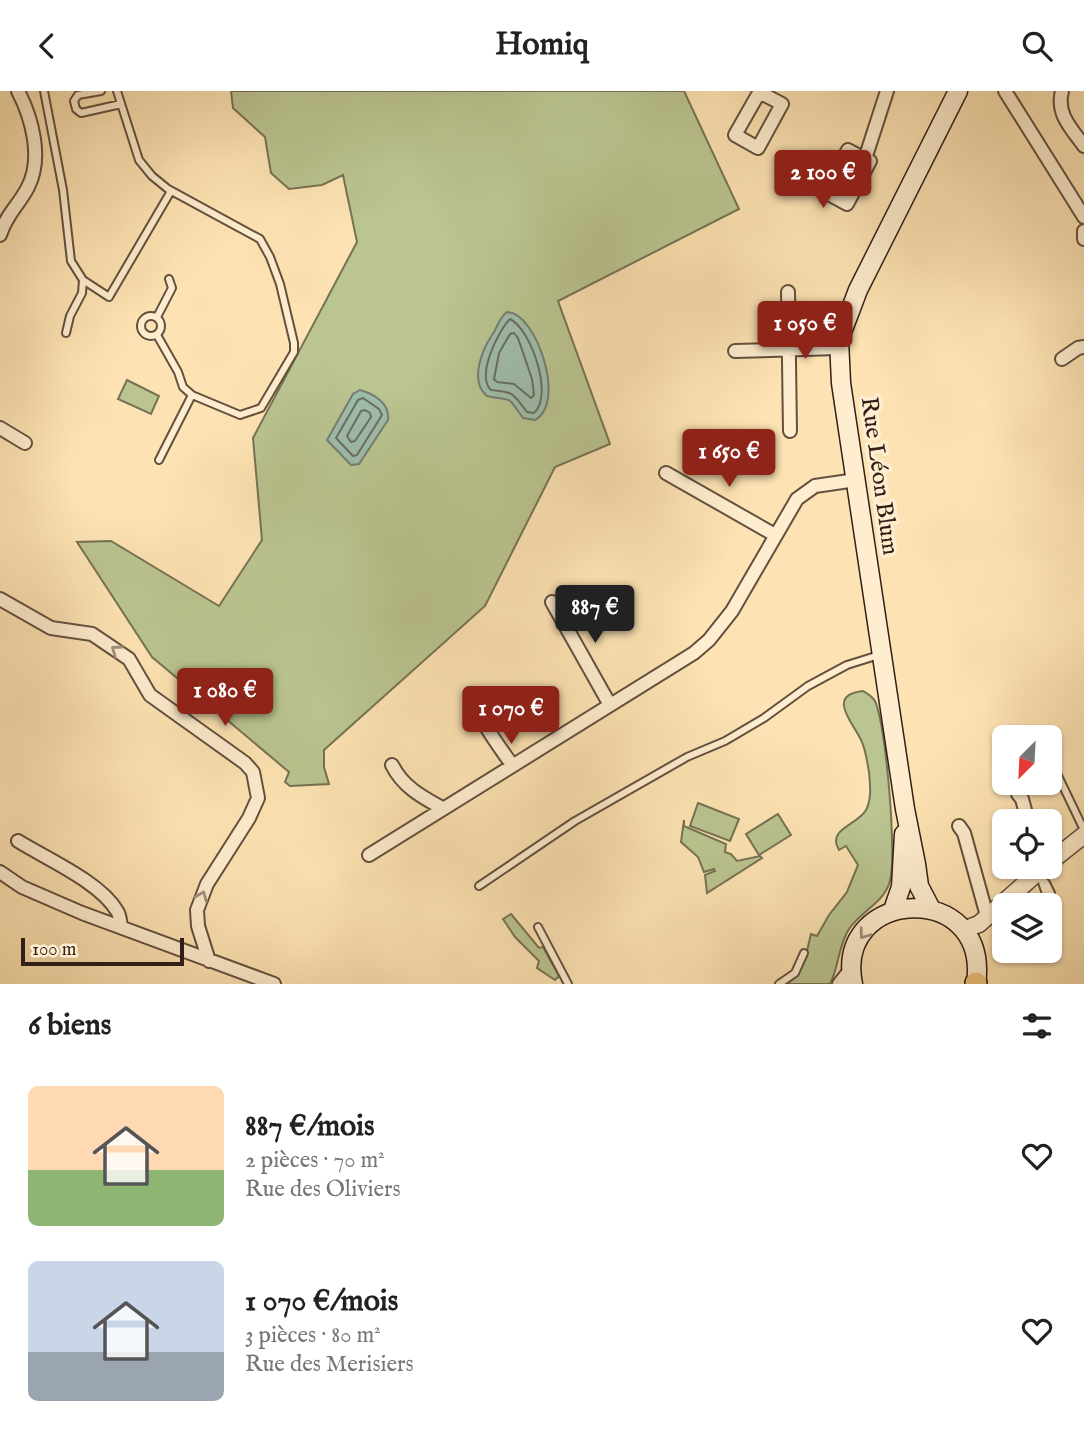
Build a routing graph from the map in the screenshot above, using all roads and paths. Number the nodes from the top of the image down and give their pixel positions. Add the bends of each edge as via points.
1 (18, 91) edge
2 (44, 91) edge
3 (101, 91) edge
4 (117, 91) edge
5 (887, 91) edge
6 (958, 91) edge
7 (1005, 91) edge
8 (1062, 91) edge
9 (121, 104) junction
10 (1084, 146) edge
11 (865, 159) junction
12 (836, 171) junction
13 (858, 183) junction
14 (171, 191) junction
15 (1084, 217) edge
16 (1084, 231) edge
17 (0, 235) edge
18 (1084, 239) edge
19 (169, 279) dead end
20 (83, 280) junction
21 (788, 292) dead end
22 (157, 317) junction
23 (66, 333) dead end
24 (157, 335) junction
25 (1084, 347) edge
26 (838, 348) junction
27 (789, 349) junction
28 (735, 351) dead end
29 (1062, 359) dead end
30 (192, 395) junction
31 (0, 428) edge
32 (790, 431) dead end
33 (25, 443) dead end
34 (159, 460) dead end
35 (666, 473) dead end
36 (856, 480) junction
37 (775, 535) junction
38 (0, 599) edge
39 (552, 602) dead end
40 (881, 655) junction
41 (475, 694) dead end
42 (610, 705) junction
43 (392, 765) dead end
44 (512, 765) junction
45 (1062, 785) edge
46 (442, 809) junction
47 (905, 809) junction
48 (959, 826) dead end
49 (1084, 833) edge
50 (18, 841) dead end
51 (1062, 852) edge
52 (369, 855) dead end
53 (0, 871) edge
54 (1031, 879) edge
55 (479, 886) dead end
56 (931, 909) junction
57 (893, 910) junction
58 (121, 926) junction
59 (538, 927) dead end
60 (975, 928) junction
61 (804, 953) dead end
62 (209, 961) junction
63 (852, 977) edge
64 (274, 984) edge
65 (568, 984) edge
66 (779, 984) edge
67 (839, 984) edge
68 (976, 984) edge

1 - 17 street via 27,108 36,157 28,187
2 - 20 lane via 71,261
3 - 9 lane via 78,96 76,109 81,113
4 - 9 lane
5 - 11 street
6 - 26 main road, Rue Léon Blum via 858,290
7 - 15 street
8 - 10 street via 1062,115
9 - 14 lane via 139,160
11 - 12 street via 848,150
11 - 13 street via 870,161
12 - 13 lane
12 - 13 street via 825,192 847,204
14 - 20 lane via 109,297
14 - 30 lane via 260,239 280,284 295,344 261,408 240,415
16 - 18 street
19 - 22 lane via 172,288
20 - 23 lane
21 - 27 street
22 - 24 lane via 161,328
22 - 24 lane via 145,317 140,324 145,335
24 - 30 lane via 183,387
25 - 29 street
26 - 27 street
26 - 36 main road, Rue Léon Blum
27 - 28 street
27 - 32 street
30 - 34 lane
31 - 33 street
35 - 37 street
36 - 37 street via 805,491
36 - 40 main road, Rue Léon Blum
37 - 42 street via 720,628 694,653
62 -> 38 street via 197,910 207,884 258,798 253,772 150,695 129,659 92,634 51,628
39 - 42 street
40 - 47 main road, Rue Léon Blum
40 - 55 lane via 847,665 808,686 725,741 687,757 575,821
41 - 44 street via 476,706
42 - 44 street
43 - 46 street via 407,787
44 - 46 street
45 - 49 lane
46 - 52 street
47 - 56 main road, Rue Léon Blum via 919,886
47 - 57 main road, Rue Léon Blum via 901,887
48 - 60 street via 964,833
49 - 51 street
50 - 58 street via 107,898 119,913
53 - 58 street via 22,887
54 - 60 street
56 - 57 main road
56 - 60 main road
57 -> 63 main road via 875,920 860,937
58 - 62 street
59 - 65 lane
60 - 68 main road
61 - 66 lane via 798,970
62 - 64 street
63 - 67 street

